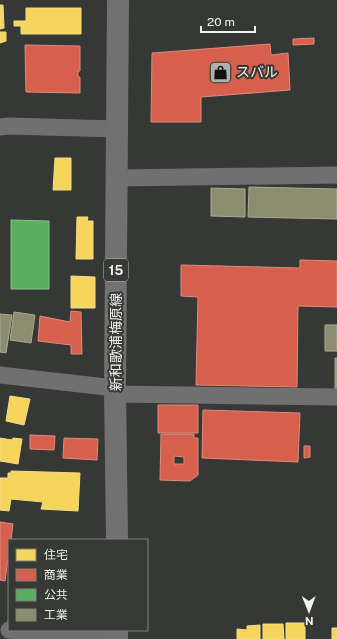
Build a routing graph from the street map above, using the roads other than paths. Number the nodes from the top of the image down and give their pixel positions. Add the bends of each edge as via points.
1 (118, 0) edge
2 (0, 127) edge
3 (117, 129) junction
4 (337, 175) edge
5 (117, 178) junction
6 (0, 375) edge
7 (115, 391) junction
8 (337, 397) edge
9 (117, 539) edge
10 (20, 631) edge
11 (106, 639) edge

1 - 3 main road, 新和歌浦梅原線 / 15
2 - 3 street
3 - 5 main road, 新和歌浦梅原線 / 15
4 - 5 street
5 - 7 main road, 新和歌浦梅原線 / 15
6 - 7 street
7 - 8 street
7 - 9 main road, 新和歌浦梅原線 / 15
10 - 11 street

